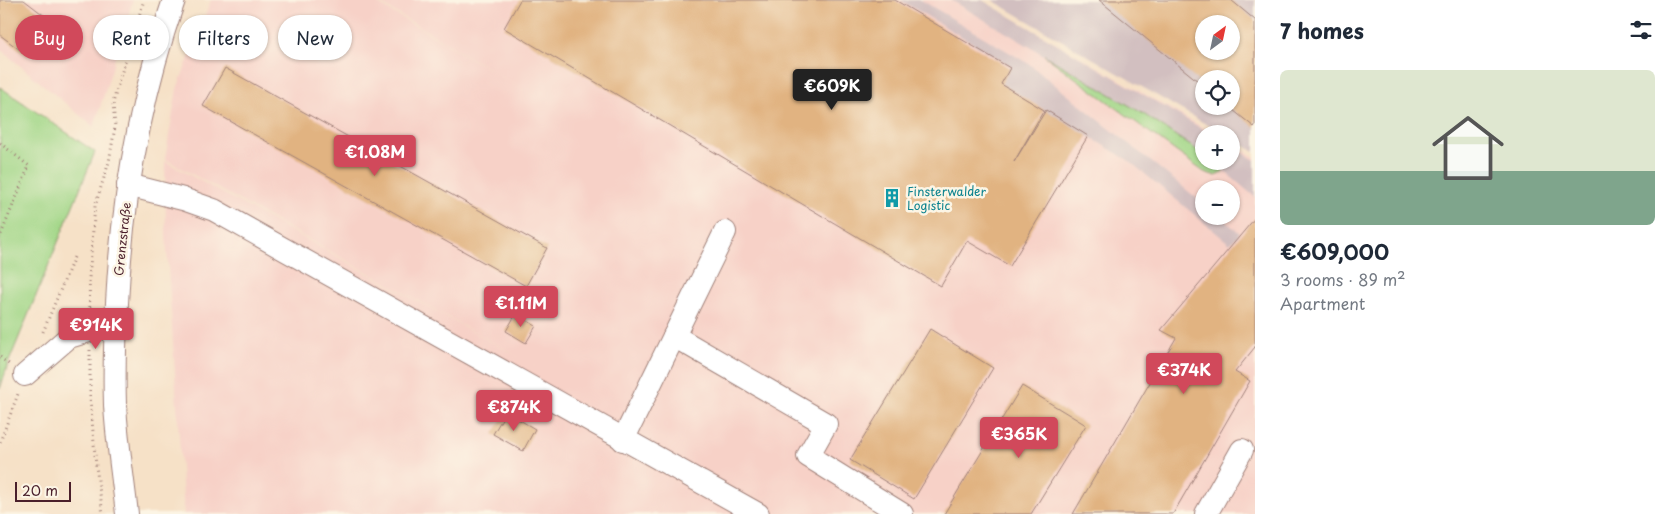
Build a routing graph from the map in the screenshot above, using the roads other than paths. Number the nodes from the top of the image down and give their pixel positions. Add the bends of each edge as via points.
1 (174, 0) edge
2 (128, 185) junction
3 (725, 232) dead end
4 (116, 323) junction
5 (674, 336) junction
6 (26, 375) road end
7 (623, 440) junction
8 (1242, 450) dead end
9 (879, 508) edge
10 (127, 514) edge
11 (758, 514) edge
12 (902, 514) edge
13 (1206, 514) edge

1 - 2 street, Grenzstraße via 138,128
2 - 4 street, Grenzstraße via 119,255
2 - 7 street via 214,210
3 - 5 street
4 - 6 street via 69,337
4 - 10 street, Grenzstraße via 115,407
5 - 7 street
5 - 9 street via 826,424 808,456
7 - 11 street
8 - 13 street
9 - 12 street

